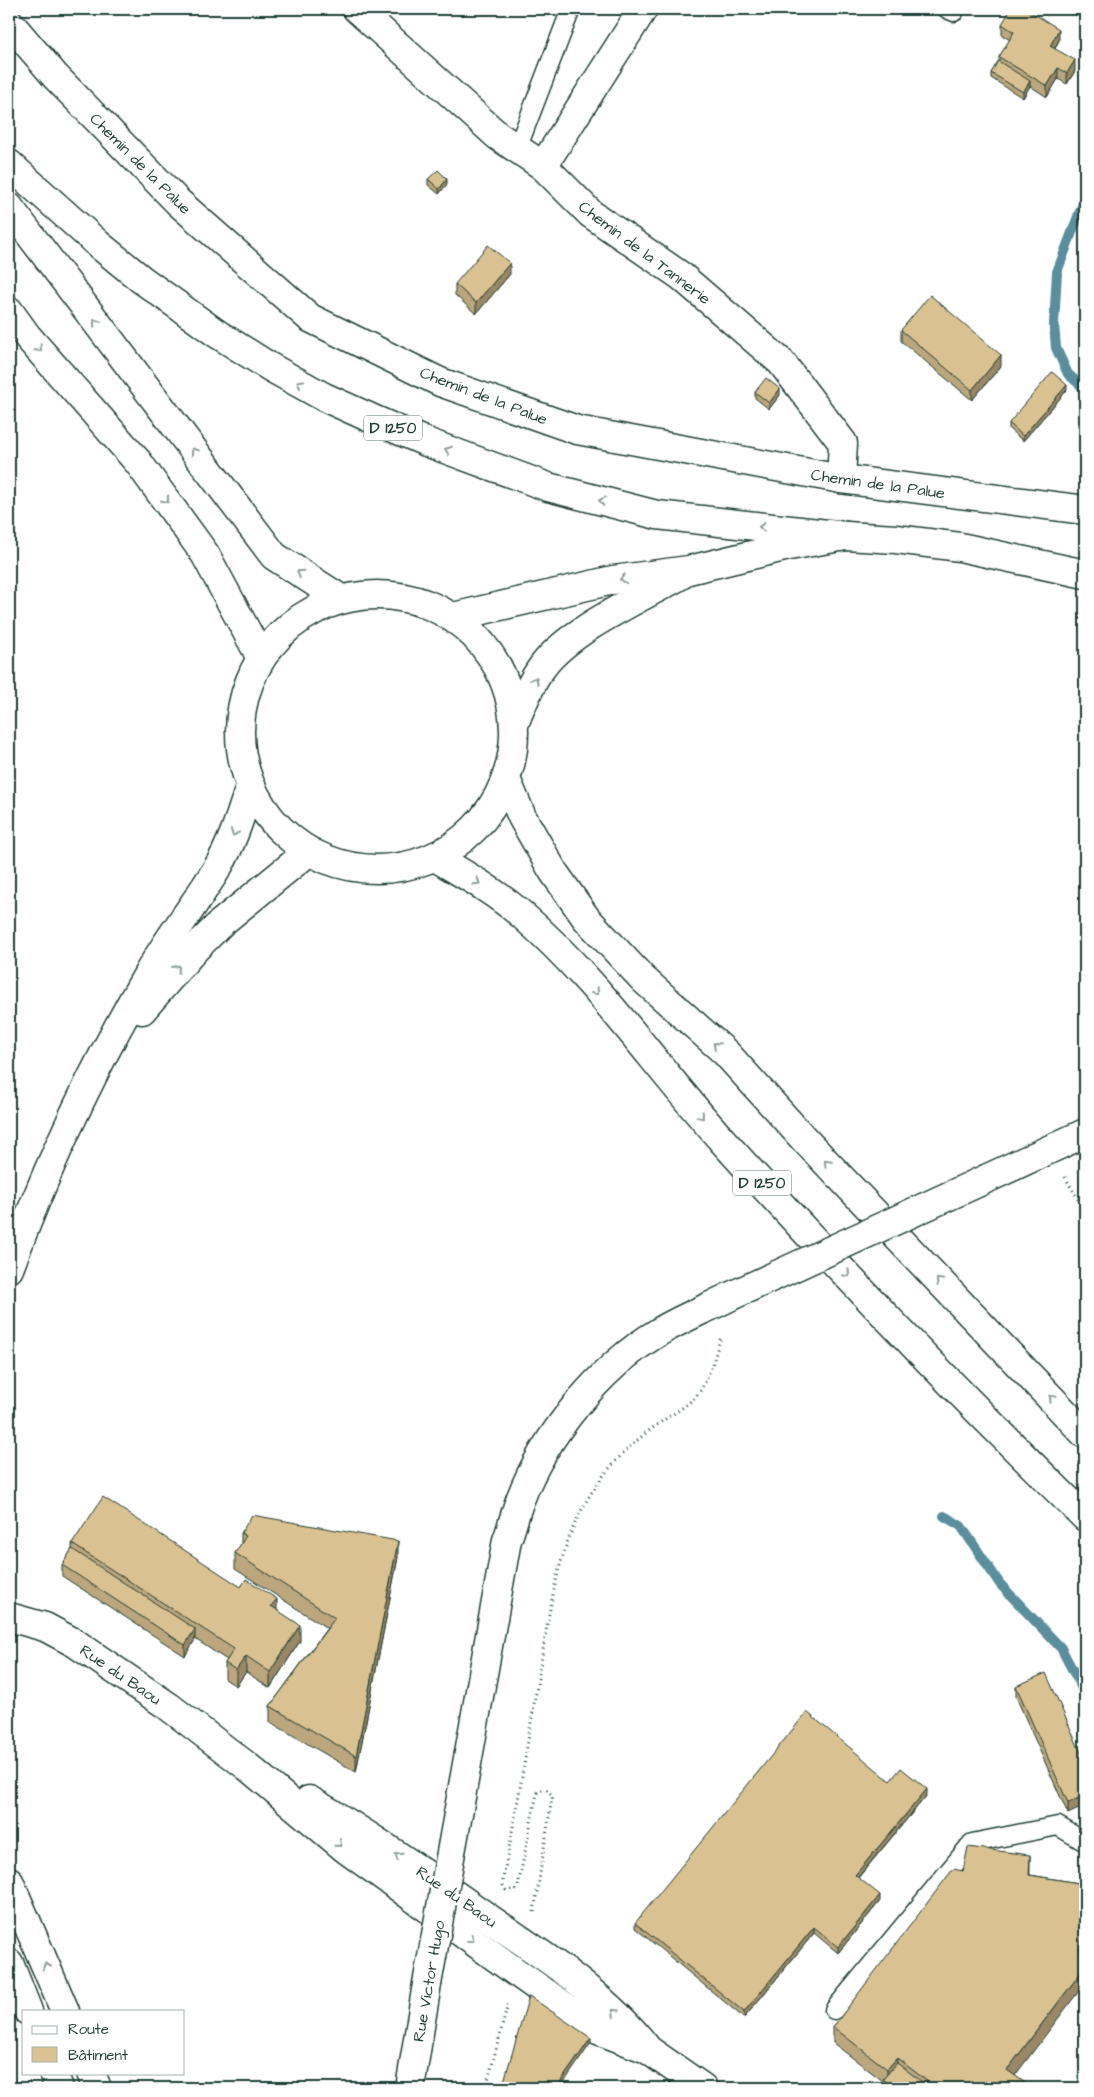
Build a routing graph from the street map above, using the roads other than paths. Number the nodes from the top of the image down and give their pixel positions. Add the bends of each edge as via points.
1 (357, 9) edge
2 (571, 9) edge
3 (643, 9) edge
4 (9, 22) edge
5 (517, 149) junction
6 (9, 164) edge
7 (543, 166) junction
8 (9, 207) edge
9 (9, 311) edge
10 (841, 479) junction
11 (1085, 510) edge
12 (846, 536) junction
13 (689, 570) junction
14 (1085, 574) edge
15 (341, 599) junction
16 (453, 617) junction
17 (261, 658) junction
18 (514, 724) junction
19 (506, 779) junction
20 (250, 786) junction
21 (308, 852) junction
22 (435, 857) junction
23 (101, 1059) junction
24 (1085, 1133) edge
25 (9, 1269) edge
26 (1085, 1434) edge
27 (1085, 1517) edge
28 (9, 1617) edge
29 (248, 1767) junction
30 (1085, 1842) edge
31 (9, 1881) edge
32 (9, 1964) edge
33 (28, 2010) edge
34 (65, 2010) edge
35 (834, 2010) dead end
36 (647, 2049) junction
37 (53, 2074) edge
38 (91, 2074) edge
39 (59, 2088) edge
40 (98, 2088) edge
41 (410, 2088) edge
42 (703, 2088) edge

1 - 5 street, Chemin de la Tannerie via 498,136
2 - 5 lane
3 - 7 street
4 - 10 street, Chemin de la Palue via 55,76 178,202 310,318 440,382 577,430
5 - 7 street, Chemin de la Tannerie
12 -> 6 street, D 1250 via 657,515 548,487 375,420 324,397 216,333 98,244
7 - 10 street, Chemin de la Tannerie via 591,214 681,276 781,362 843,443
15 -> 8 street via 274,556
9 -> 17 street via 27,336 138,462 205,554
10 - 11 street, Chemin de la Palue
12 - 13 street
12 - 14 street via 960,547
13 -> 16 street via 613,580
18 -> 13 street via 542,666 564,644
15 - 16 street via 380,594 418,600
15 - 17 street via 310,613 282,632
16 - 18 street via 484,646 493,660 506,683
17 - 20 street via 243,699 239,743
18 - 19 street via 513,752
19 - 22 street via 490,811 466,838
26 -> 19 street via 726,1053 642,979 586,918 553,871 522,817
20 - 21 street via 273,824
20 -> 23 street via 235,832 218,866 150,971
21 - 22 street via 348,867 384,869
23 -> 21 street via 194,950 221,923
22 -> 27 street, D 1250 via 487,888 521,914 562,953 728,1146 977,1412
23 - 25 street via 55,1156
24 - 41 street, Rue Victor Hugo, bridge via 660,1331 613,1365 587,1392 535,1467 507,1540
28 - 29 street, Rue du Baou via 45,1627 75,1643 168,1706
29 -> 36 street, Rue du Baou via 347,1850 598,2030
36 -> 29 street, Rue du Baou via 613,2010 525,1943 389,1850
30 - 35 lane via 1058,1826 972,1842
34 -> 31 street
32 - 33 street
36 - 42 street, Rue du Baou
37 - 39 street
38 - 40 street

